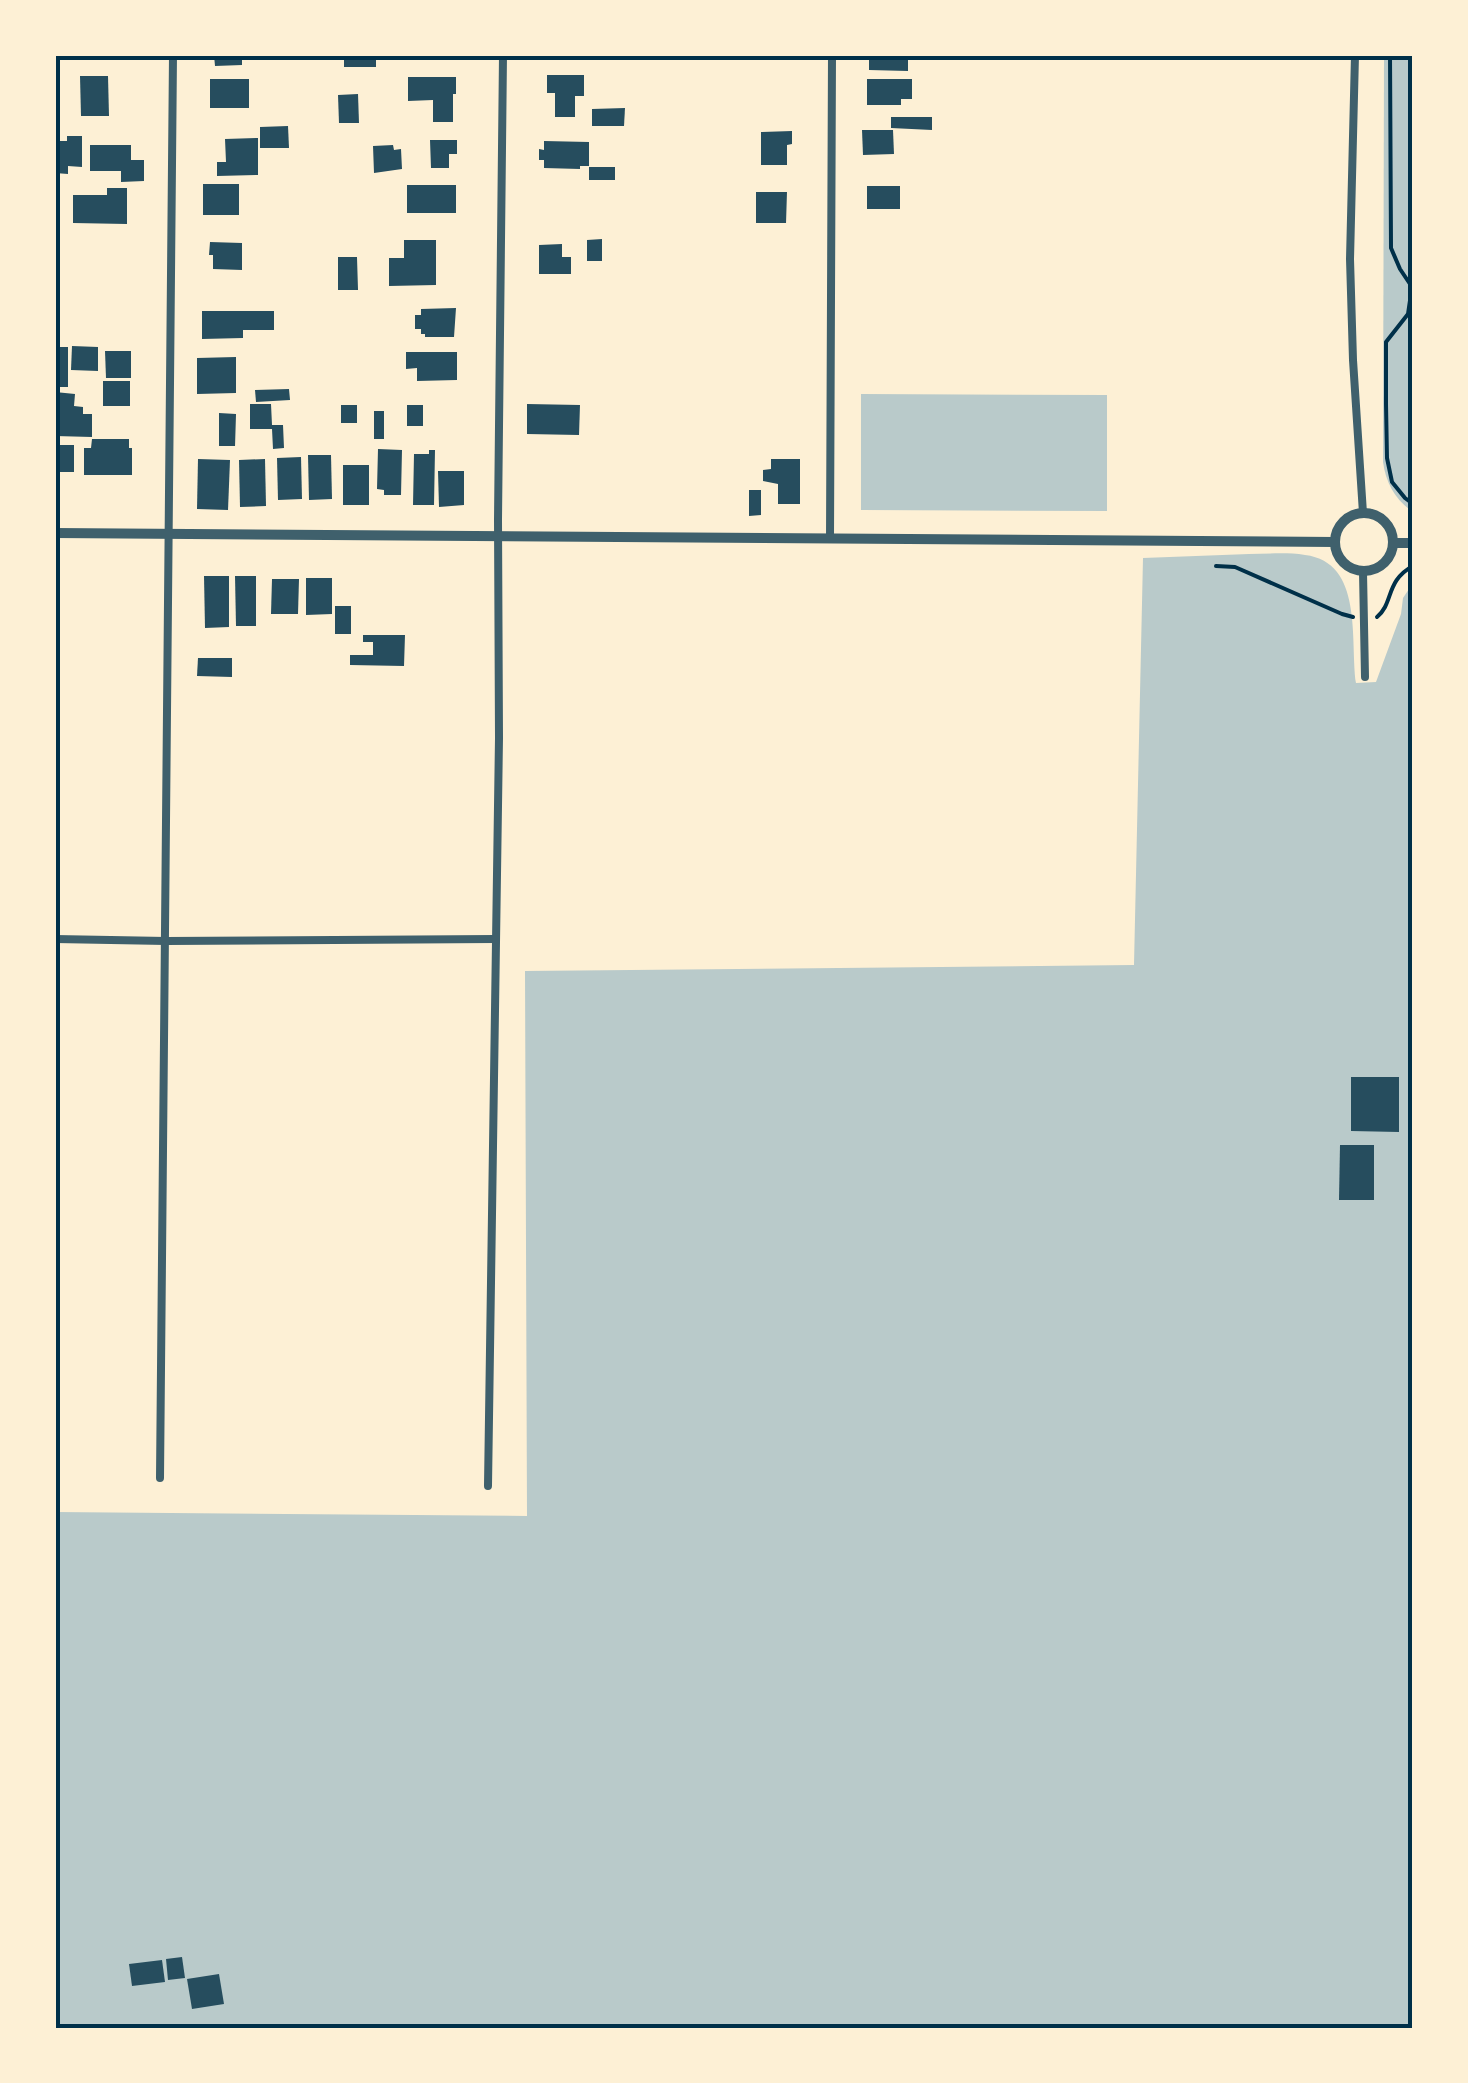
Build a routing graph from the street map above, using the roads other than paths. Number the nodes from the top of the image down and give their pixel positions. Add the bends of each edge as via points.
1 (173, 55) edge
2 (502, 55) edge
3 (832, 55) edge
4 (1354, 55) edge
5 (1364, 512) junction
6 (55, 533) edge
7 (170, 534) junction
8 (498, 536) junction
9 (830, 540) junction
10 (1335, 542) junction
11 (1394, 543) junction
12 (1413, 543) edge
13 (1364, 572) junction
14 (1364, 677) dead end
15 (55, 939) edge
16 (496, 939) junction
17 (166, 940) junction
18 (160, 1478) dead end
19 (488, 1486) dead end

1 - 7 street
2 - 8 street
3 - 9 street
4 - 5 street via 1350,259
5 - 10 street via 1344,520
5 - 11 street via 1386,521
6 - 7 street
7 - 8 street
7 - 17 street
8 - 9 street
8 - 16 street
9 - 10 street
10 - 13 street via 1345,564
11 - 12 street
11 - 13 street via 1386,563
13 - 14 street
15 - 17 street
16 - 17 street
16 - 19 street
17 - 18 street

